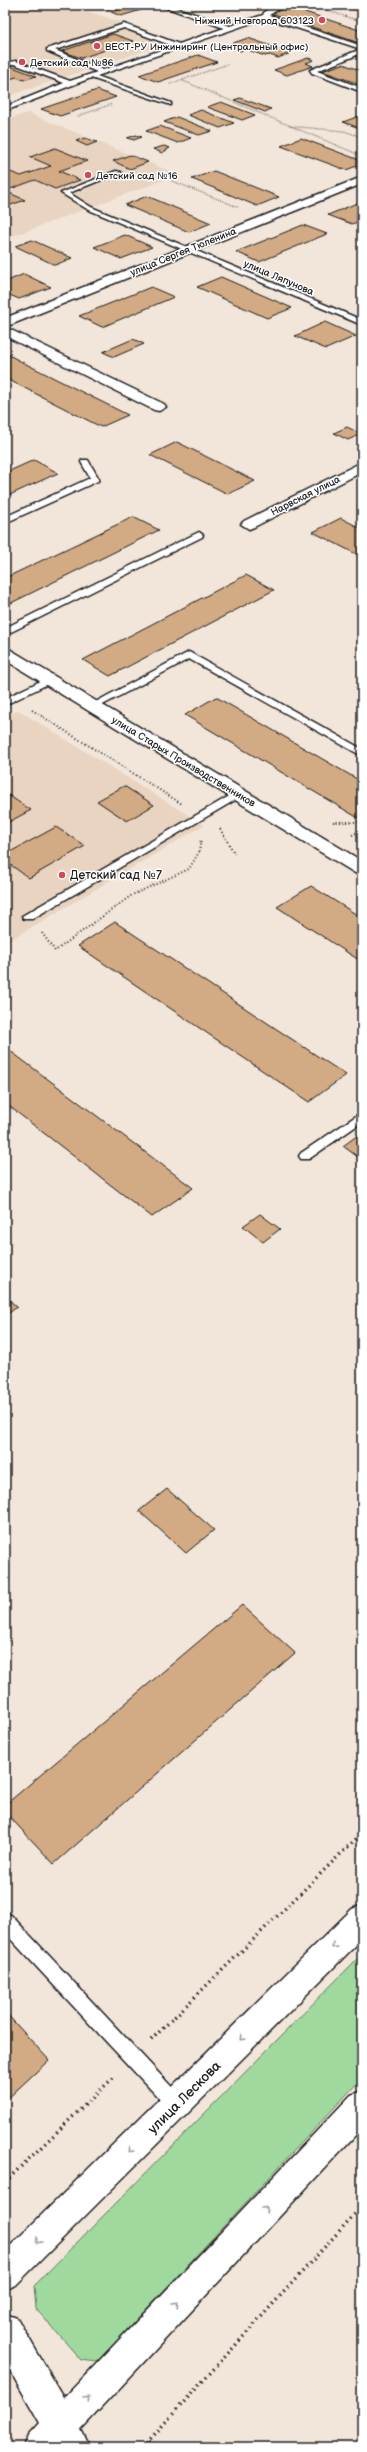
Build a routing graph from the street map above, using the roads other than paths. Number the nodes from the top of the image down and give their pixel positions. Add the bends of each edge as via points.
1 (162, 5) edge
2 (283, 5) edge
3 (266, 16) junction
4 (232, 29) junction
5 (180, 46) junction
6 (362, 49) edge
7 (5, 65) edge
8 (104, 72) junction
9 (90, 76) junction
10 (70, 83) junction
11 (362, 90) edge
12 (169, 104) dead end
13 (5, 109) edge
14 (118, 172) dead end
15 (362, 180) edge
16 (189, 248) junction
17 (5, 323) edge
18 (362, 323) edge
19 (5, 332) edge
20 (159, 407) dead end
21 (85, 462) dead end
22 (362, 466) edge
23 (5, 520) edge
24 (249, 524) dead end
25 (199, 535) dead end
26 (5, 632) edge
27 (5, 653) edge
28 (49, 680) junction
29 (5, 702) edge
30 (93, 706) junction
31 (362, 753) edge
32 (238, 794) junction
33 (362, 869) edge
34 (28, 916) dead end
35 (362, 1116) edge
36 (305, 1156) dead end
37 (362, 1919) edge
38 (5, 1921) edge
39 (176, 2104) junction
40 (362, 2106) edge
41 (5, 2274) edge
42 (5, 2330) edge
43 (58, 2440) edge

1 - 4 lane
2 - 3 lane via 267,12
3 - 4 lane
3 - 6 lane
4 - 5 lane
5 - 8 lane
5 - 8 lane via 124,26 49,50
6 - 11 lane via 313,70
7 - 10 lane via 14,62
8 - 9 lane
9 - 10 lane
9 - 12 lane
10 - 13 lane
14 - 16 lane, улица Ляпунова via 64,192 89,208
15 - 16 street, улица Сергея Тюленина
16 - 17 street, улица Сергея Тюленина
16 - 18 lane, улица Ляпунова
19 - 20 street
21 - 23 lane via 95,479
22 - 24 street, Нарвская улица
25 - 26 lane
27 - 28 street, улица Старых Производственников
28 - 29 lane
28 - 30 street, улица Старых Производственников
30 - 31 lane via 189,654
30 - 32 street, улица Старых Производственников
32 - 33 street, улица Старых Производственников
32 - 34 lane
35 - 36 lane
37 -> 39 street, улица Лескова
38 - 39 lane
39 -> 41 street, улица Лескова
43 -> 40 street
42 - 43 street

